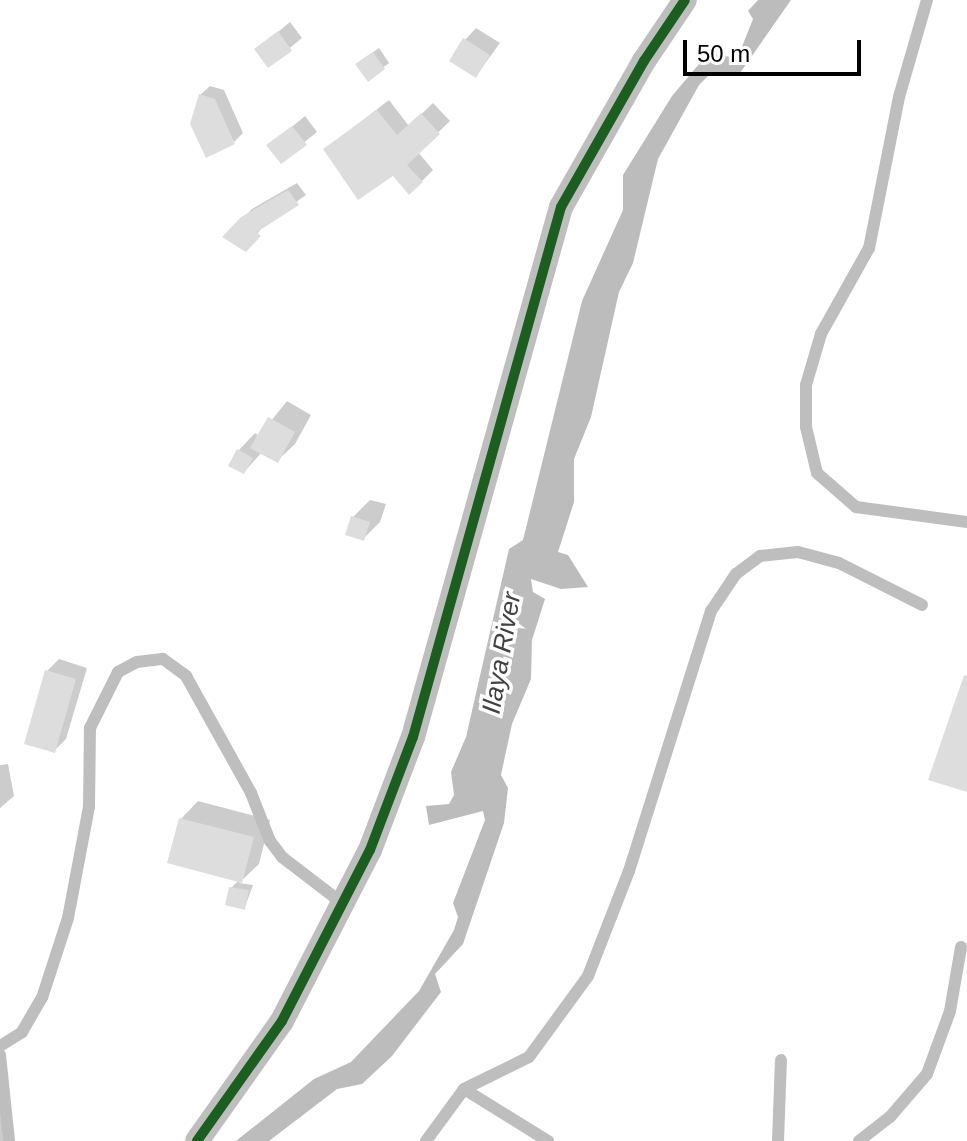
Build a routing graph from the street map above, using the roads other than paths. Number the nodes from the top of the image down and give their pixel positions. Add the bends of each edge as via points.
1 (685, 0) edge
2 (927, 0) edge
3 (967, 522) edge
4 (922, 605) dead end
5 (342, 903) junction
6 (961, 947) dead end
7 (0, 1046) edge
8 (0, 1055) edge
9 (781, 1060) dead end
10 (464, 1089) junction
11 (9, 1141) edge
12 (197, 1141) edge
13 (426, 1141) edge
14 (548, 1141) edge
15 (778, 1141) edge
16 (859, 1141) edge

1 - 5 street via 561,207 413,737 370,850
2 - 3 lane via 899,97 869,248 821,334 806,385 806,427 817,473 856,507
4 - 10 lane via 839,563 798,552 760,556 736,574 711,611 629,871 588,976 529,1057
5 - 7 lane via 282,857 270,841 251,793 186,676 163,659 137,662 118,672 90,728 89,807 68,918 42,998 22,1032
5 - 12 street via 261,1055
6 - 16 lane via 950,1011 927,1074 890,1117
8 - 11 lane
9 - 15 lane
10 - 13 lane
10 - 14 lane

